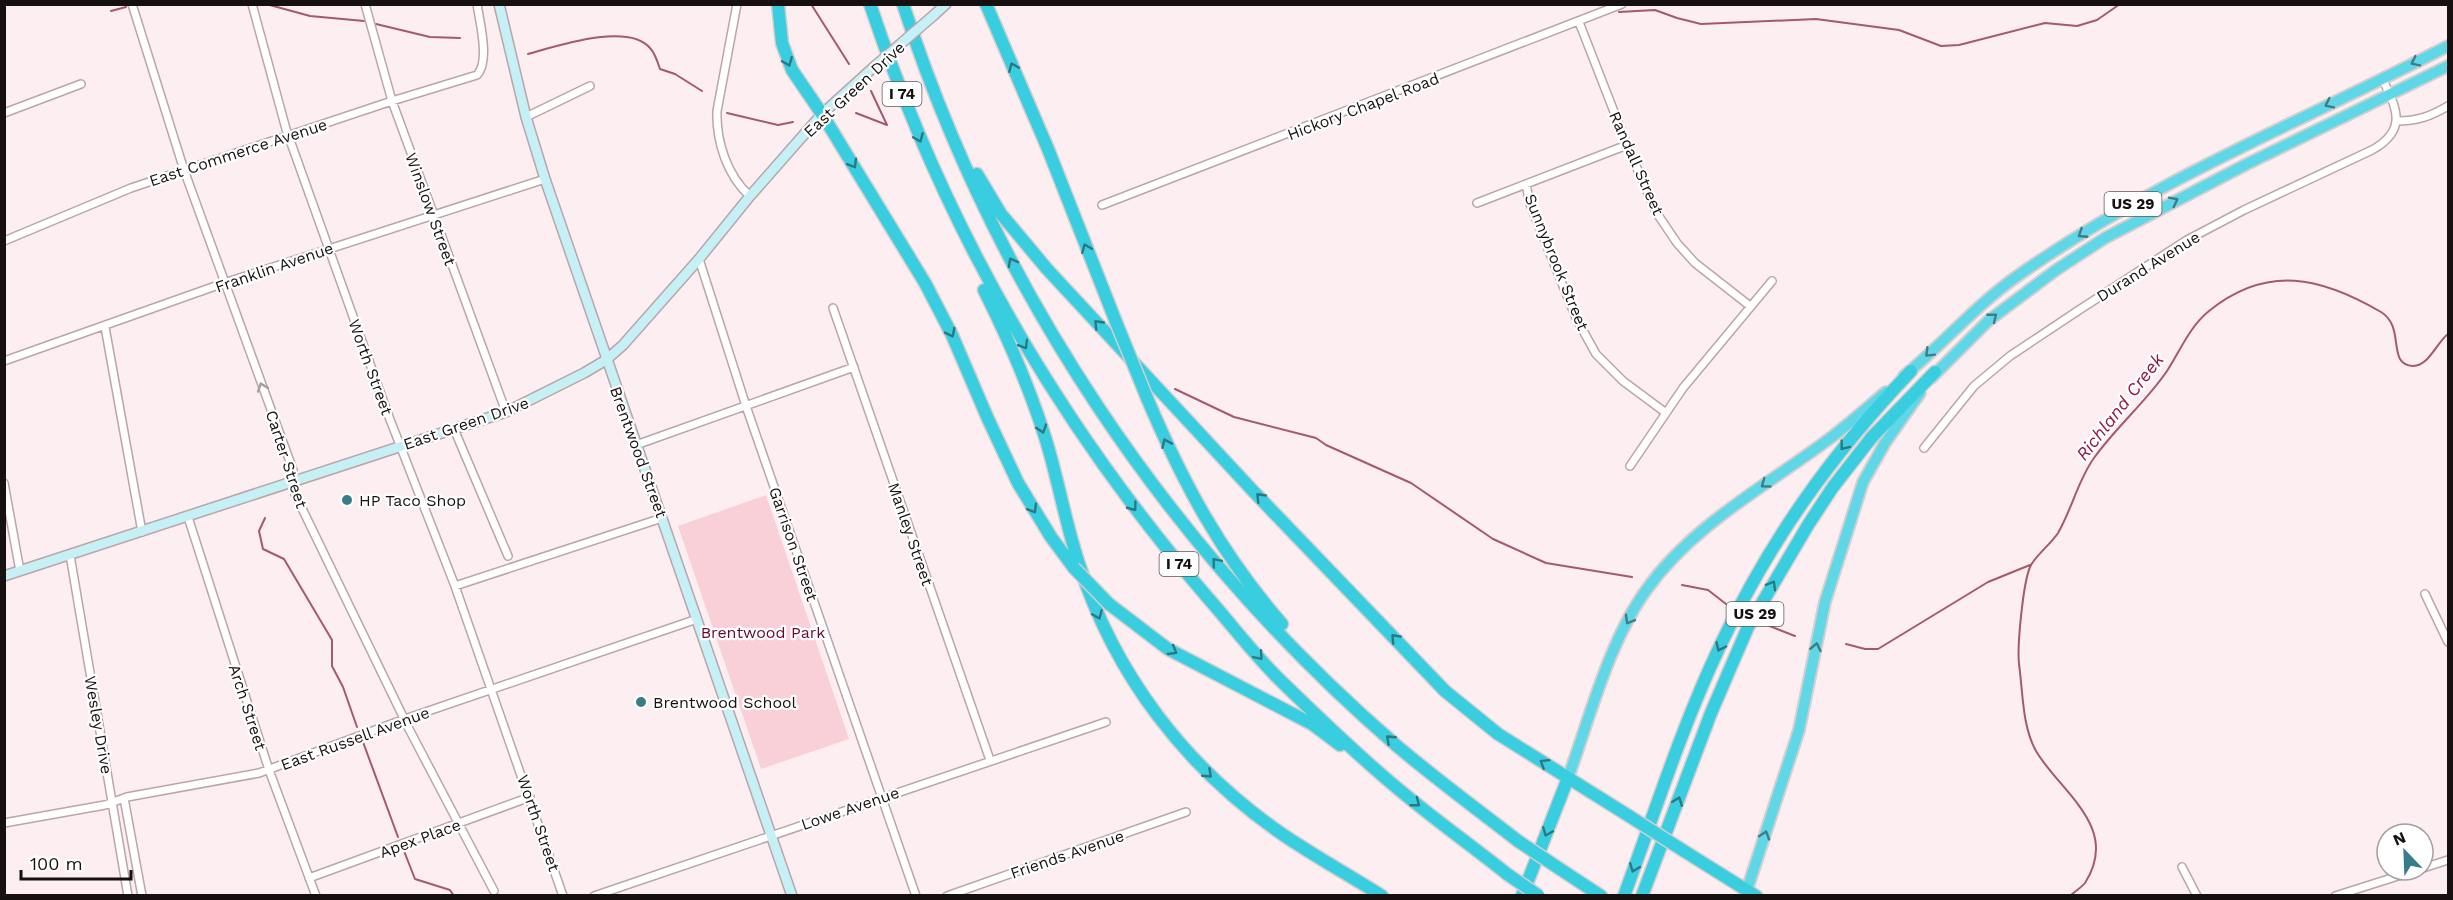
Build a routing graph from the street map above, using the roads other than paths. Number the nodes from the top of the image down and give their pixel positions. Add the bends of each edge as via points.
1 (132, 4) edge
2 (252, 4) edge
3 (365, 4) edge
4 (477, 4) edge
5 (499, 4) edge
6 (737, 4) edge
7 (778, 4) edge
8 (870, 4) edge
9 (903, 4) edge
10 (946, 4) edge
11 (987, 4) edge
12 (1622, 4) edge
13 (1579, 22) junction
14 (2448, 46) edge
15 (2448, 66) edge
16 (2382, 78) junction
17 (81, 84) dead end
18 (590, 86) dead end
19 (2390, 94) junction
20 (936, 99) junction
21 (392, 101) junction
22 (2448, 106) edge
23 (4, 113) edge
24 (822, 114) junction
25 (526, 117) junction
26 (2397, 121) junction
27 (289, 136) junction
28 (1627, 145) junction
29 (184, 170) junction
30 (545, 179) junction
31 (938, 182) junction
32 (1526, 184) junction
33 (750, 196) junction
34 (1477, 203) dead end
35 (1102, 205) dead end
36 (434, 215) junction
37 (4, 241) edge
38 (328, 248) junction
39 (699, 260) junction
40 (1772, 280) dead end
41 (224, 283) junction
42 (1750, 306) junction
43 (833, 308) dead end
44 (105, 327) junction
45 (606, 360) junction
46 (4, 361) edge
47 (854, 367) junction
48 (1911, 371) junction
49 (1935, 372) junction
50 (746, 406) junction
51 (506, 412) junction
52 (1666, 413) junction
53 (454, 429) junction
54 (636, 445) junction
55 (400, 447) junction
56 (1924, 448) dead end
57 (1630, 466) dead end
58 (294, 482) junction
59 (4, 483) edge
60 (188, 517) junction
61 (662, 518) junction
62 (142, 532) junction
63 (70, 555) junction
64 (508, 556) dead end
65 (20, 571) junction
66 (4, 576) edge
67 (455, 586) junction
68 (2425, 594) dead end
69 (697, 619) junction
70 (2448, 642) edge
71 (1328, 681) junction
72 (491, 689) junction
73 (405, 719) junction
74 (1106, 722) dead end
75 (990, 760) junction
76 (269, 770) junction
77 (1568, 778) junction
78 (1389, 782) junction
79 (882, 796) junction
80 (530, 797) junction
81 (124, 798) junction
82 (112, 802) junction
83 (1186, 812) dead end
84 (4, 824) edge
85 (458, 824) junction
86 (772, 836) junction
87 (2182, 867) dead end
88 (309, 878) junction
89 (2379, 882) edge
90 (494, 891) dead end
91 (1749, 894) edge
92 (1600, 895) edge
93 (128, 896) edge
94 (142, 896) edge
95 (316, 896) edge
96 (563, 896) edge
97 (594, 896) edge
98 (792, 896) edge
99 (916, 896) edge
100 (947, 896) edge
101 (1382, 896) edge
102 (1522, 896) edge
103 (1539, 896) edge
104 (1623, 896) edge
105 (1642, 896) edge
106 (2197, 896) edge
107 (2335, 896) edge

1 - 29 street, Carter Street
2 - 27 street, Worth Street
3 - 21 street, Winslow Street
4 - 21 street, East Commerce Avenue via 483,69 477,75
5 - 25 main road, Brentwood Street
6 - 33 street via 716,129 729,166 742,190
7 -> 24 highway via 785,55
8 -> 31 highway, I 74
9 - 20 highway, I 74
10 - 24 main road, East Green Drive, bridge
71 -> 11 highway, bridge via 1249,585 1213,533 1176,466
12 - 13 street, Hickory Chapel Road
13 - 28 street, Randall Street
13 - 35 street, Hickory Chapel Road
14 -> 16 highway, US 29
15 - 19 highway, US 29
16 - 19 street
16 -> 48 highway, US 29 via 2104,220 2014,278 1960,322
17 - 23 street
18 - 25 street
19 - 26 street
49 -> 19 highway, US 29 via 2011,303 2105,238
71 -> 20 highway, I 74 via 1207,552 1110,423 1024,284
77 -> 20 highway via 1498,734 1445,691 1072,297 1001,214
21 - 27 street, East Commerce Avenue
21 - 36 street, Winslow Street
22 - 26 street via 2427,118
24 - 33 main road, East Green Drive
24 -> 78 highway, bridge via 925,283 1018,483 1074,568 1109,604 1168,649 1312,724
25 - 30 main road, Brentwood Street
26 - 56 street, Durand Avenue via 2381,145 2187,240 2010,356 1974,386
27 - 29 street, East Commerce Avenue
27 - 38 street, Worth Street
28 - 32 street
28 - 42 street, Randall Street via 1656,212 1677,243 1695,263
29 - 37 street, East Commerce Avenue
29 - 41 street, Carter Street
30 - 36 street, Franklin Avenue
30 - 45 main road, Brentwood Street
31 -> 78 highway, I 74 via 1029,354 1137,512 1279,679
31 -> 101 highway via 943,205 1025,380 1082,572 1104,629 1134,684 1166,728 1209,775 1282,834
32 - 34 street
32 - 52 street, Sunnybrook Street via 1530,204 1576,318 1596,354 1623,381
33 - 39 main road, East Green Drive
36 - 38 street, Franklin Avenue
36 - 51 street, Winslow Street
38 - 41 street, Franklin Avenue
38 - 55 street, Worth Street
39 - 45 main road, East Green Drive
39 - 50 street, Garrison Street
40 - 42 street
41 - 44 street, Franklin Avenue
58 -> 41 street, Carter Street via 291,463
42 - 52 street
43 - 47 street, Manley Street
44 - 46 street, Franklin Avenue
44 - 62 street
45 - 51 main road, East Green Drive
45 - 54 main road, Brentwood Street
47 - 50 street
47 - 75 street, Manley Street
48 -> 77 highway via 1834,435 1709,525 1647,588 1624,628
48 -> 104 highway, US 29 via 1866,418 1816,481 1744,597 1701,688
91 -> 49 highway via 1799,730 1825,602 1863,482
105 -> 49 highway, US 29 via 1748,627 1833,487 1872,437
50 - 54 street
50 - 79 street, Garrison Street
51 - 53 main road, East Green Drive
52 - 57 street
53 - 55 main road, East Green Drive
53 - 64 street
54 - 61 main road, Brentwood Street
55 - 58 main road, East Green Drive
55 - 67 street, Worth Street
58 - 60 main road, East Green Drive
58 - 73 street, Carter Street via 295,494
59 - 65 street
60 - 62 main road, East Green Drive
60 - 76 street, Arch Street
61 - 67 street
61 - 69 main road, Brentwood Street
62 - 63 main road, East Green Drive
63 - 65 main road, East Green Drive
63 - 82 street, Wesley Drive
65 - 66 main road, East Green Drive
67 - 72 street, Worth Street
68 - 70 street
69 - 72 street, East Russell Avenue
69 - 86 main road, Brentwood Street
92 -> 71 highway, I 74, bridge via 1518,841 1397,746
72 - 73 street, East Russell Avenue
72 - 80 street, Worth Street
73 - 76 street, East Russell Avenue
73 - 85 street, Carter Street
74 - 75 street, Lowe Avenue
75 - 79 street, Lowe Avenue
76 - 81 street, East Russell Avenue
76 - 88 street, Arch Street
77 - 91 highway, bridge
77 -> 102 highway
78 -> 103 highway, I 74, bridge
79 - 86 street, Lowe Avenue
79 - 99 street, Garrison Street
80 - 85 street, Apex Place
80 - 96 street, Worth Street
81 - 82 street, East Russell Avenue
81 - 94 street
82 - 84 street, East Russell Avenue
82 - 93 street, Wesley Drive
83 - 100 street, Friends Avenue
85 - 88 street, Apex Place
85 - 90 street, Carter Street
86 - 97 street, Lowe Avenue
86 - 98 main road, Brentwood Street
87 - 106 street
88 - 95 street, Arch Street
89 - 107 street

